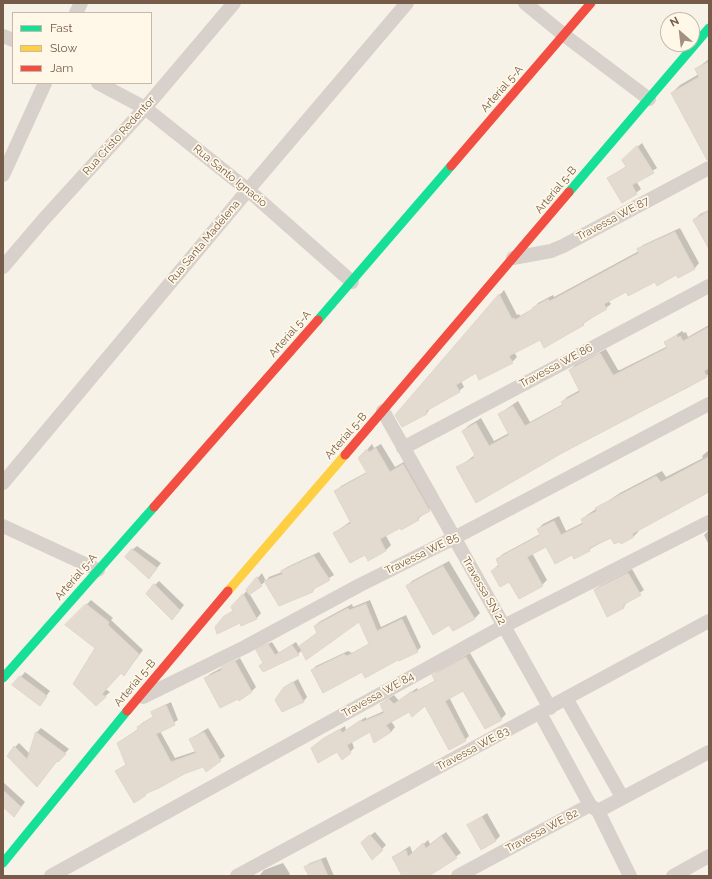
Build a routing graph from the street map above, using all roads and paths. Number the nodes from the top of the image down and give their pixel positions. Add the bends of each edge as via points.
1 (81, 3) edge
2 (234, 3) edge
3 (407, 3) edge
4 (525, 3) edge
5 (591, 3) edge
6 (76, 12) edge
7 (709, 28) edge
8 (564, 35) junction
9 (709, 47) edge
10 (682, 61) junction
11 (45, 84) edge
12 (100, 84) edge
13 (649, 99) junction
14 (145, 108) junction
15 (709, 168) edge
16 (3, 175) edge
17 (248, 190) junction
18 (513, 258) junction
19 (3, 267) edge
20 (352, 282) junction
21 (709, 286) edge
22 (709, 404) edge
23 (383, 411) junction
24 (404, 448) junction
25 (3, 484) edge
26 (709, 522) edge
27 (3, 526) edge
28 (454, 538) junction
29 (98, 570) junction
30 (709, 621) edge
31 (504, 626) junction
32 (3, 678) edge
33 (566, 698) junction
34 (134, 702) junction
35 (545, 710) junction
36 (709, 752) edge
37 (622, 797) junction
38 (594, 808) junction
39 (709, 856) edge
40 (3, 863) edge
41 (51, 876) edge
42 (237, 876) edge
43 (458, 876) edge
44 (630, 876) edge
45 (673, 876) edge

1 - 6 street
2 - 14 street, Rua Cristo Redentor
3 - 17 street, Rua Santa Madelena
4 - 8 street
5 - 8 main road, Arterial 5-A
7 - 10 main road, Arterial 5-B
8 - 13 street
8 - 20 main road, Arterial 5-A
9 - 10 street
10 - 13 main road, Arterial 5-B
11 - 16 street
12 - 14 street, Rua Santo Ignacio
13 - 18 main road, Arterial 5-B
14 - 17 street, Rua Santo Ignacio
14 - 19 street, Rua Cristo Redentor via 44,218
15 - 18 street, Travessa WE 87 via 563,246 551,251
17 - 20 street, Rua Santo Ignacio
17 - 25 street, Rua Santa Madelena
18 - 23 main road, Arterial 5-B
20 - 29 main road, Arterial 5-A
21 - 24 street, Travessa WE 86
22 - 28 street, Travessa WE 85
23 - 24 street, Travessa SN 22
23 - 34 main road, Arterial 5-B
24 - 28 street, Travessa SN 22
26 - 31 street, Travessa WE 84
27 - 29 street
28 - 31 street, Travessa SN 22
28 - 34 street, Travessa WE 85
29 - 32 main road, Arterial 5-A
30 - 33 street, Travessa WE 83
31 - 35 street, Travessa SN 22
31 - 41 street, Travessa WE 84
33 - 35 street, Travessa WE 83
33 - 37 street
34 - 40 main road, Arterial 5-B
35 - 38 street, Travessa SN 22
35 - 42 street, Travessa WE 83
36 - 37 street, Travessa WE 82
37 - 38 street, Travessa WE 82
38 - 43 street, Travessa WE 82
38 - 44 street, Travessa SN 22
39 - 45 street

